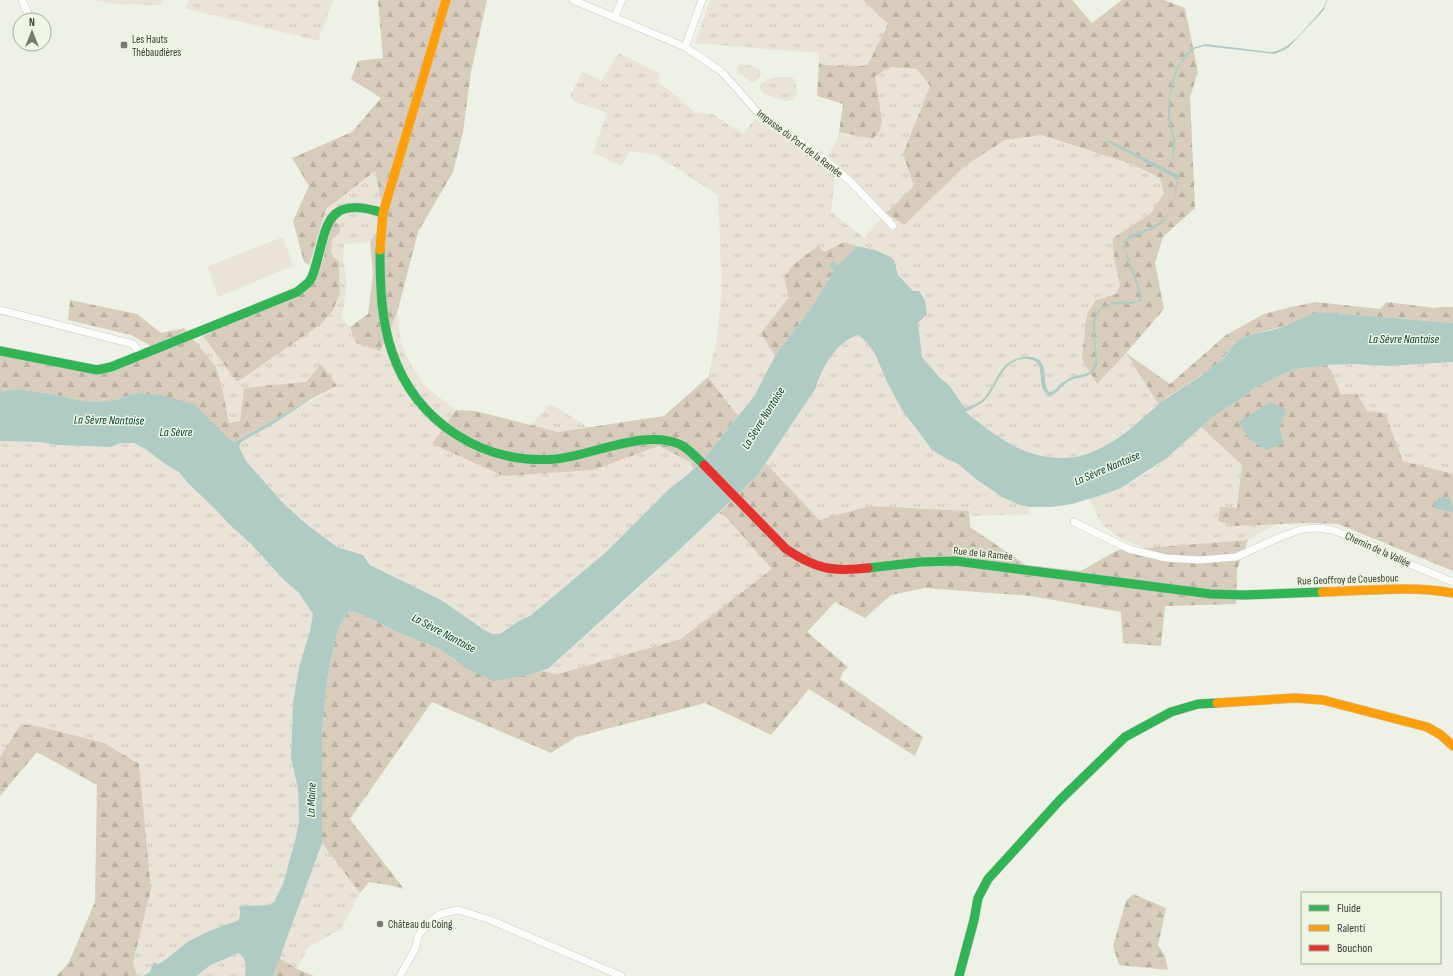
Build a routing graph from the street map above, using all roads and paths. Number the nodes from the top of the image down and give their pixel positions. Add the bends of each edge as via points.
1 (22, 0) edge
2 (446, 0) edge
3 (573, 0) edge
4 (622, 0) edge
5 (702, 0) edge
6 (27, 12) edge
7 (614, 18) junction
8 (685, 47) junction
9 (383, 213) junction
10 (894, 226) dead end
11 (0, 310) edge
12 (0, 351) edge
13 (142, 355) junction
14 (1074, 522) dead end
15 (1453, 582) edge
16 (1453, 593) edge
17 (1243, 595) joint
18 (1453, 746) edge
19 (400, 976) edge
20 (621, 976) edge
21 (958, 976) edge

1 - 6 street
2 - 9 main road, Rue de la Ramée
3 - 7 street
4 - 7 street
5 - 8 street
7 - 8 street
8 - 10 street, Impasse du Port de la Ramée via 721,71 761,116 816,152 852,183
9 - 13 main road via 353,206 333,216 324,232 312,277 296,292
9 - 17 main road, Rue de la Ramée via 379,254 383,314 388,343 397,367 418,402 442,426 477,446 504,456 552,459 652,438 672,441 693,454 778,541 797,556 834,570 955,561 1175,590
11 - 13 street via 134,344
12 - 13 main road via 98,370
14 - 15 street, Chemin de la Vallée via 1129,549 1166,558 1199,560 1236,557 1303,529 1332,530
16 - 17 main road, Rue Geoffroy de Couesbouc via 1418,589
18 - 21 main road via 1427,727 1323,700 1295,698 1198,704 1171,712 1126,737 1060,800 988,879 978,898
19 - 20 street via 416,947 418,936 430,922 440,914 458,910 488,919

